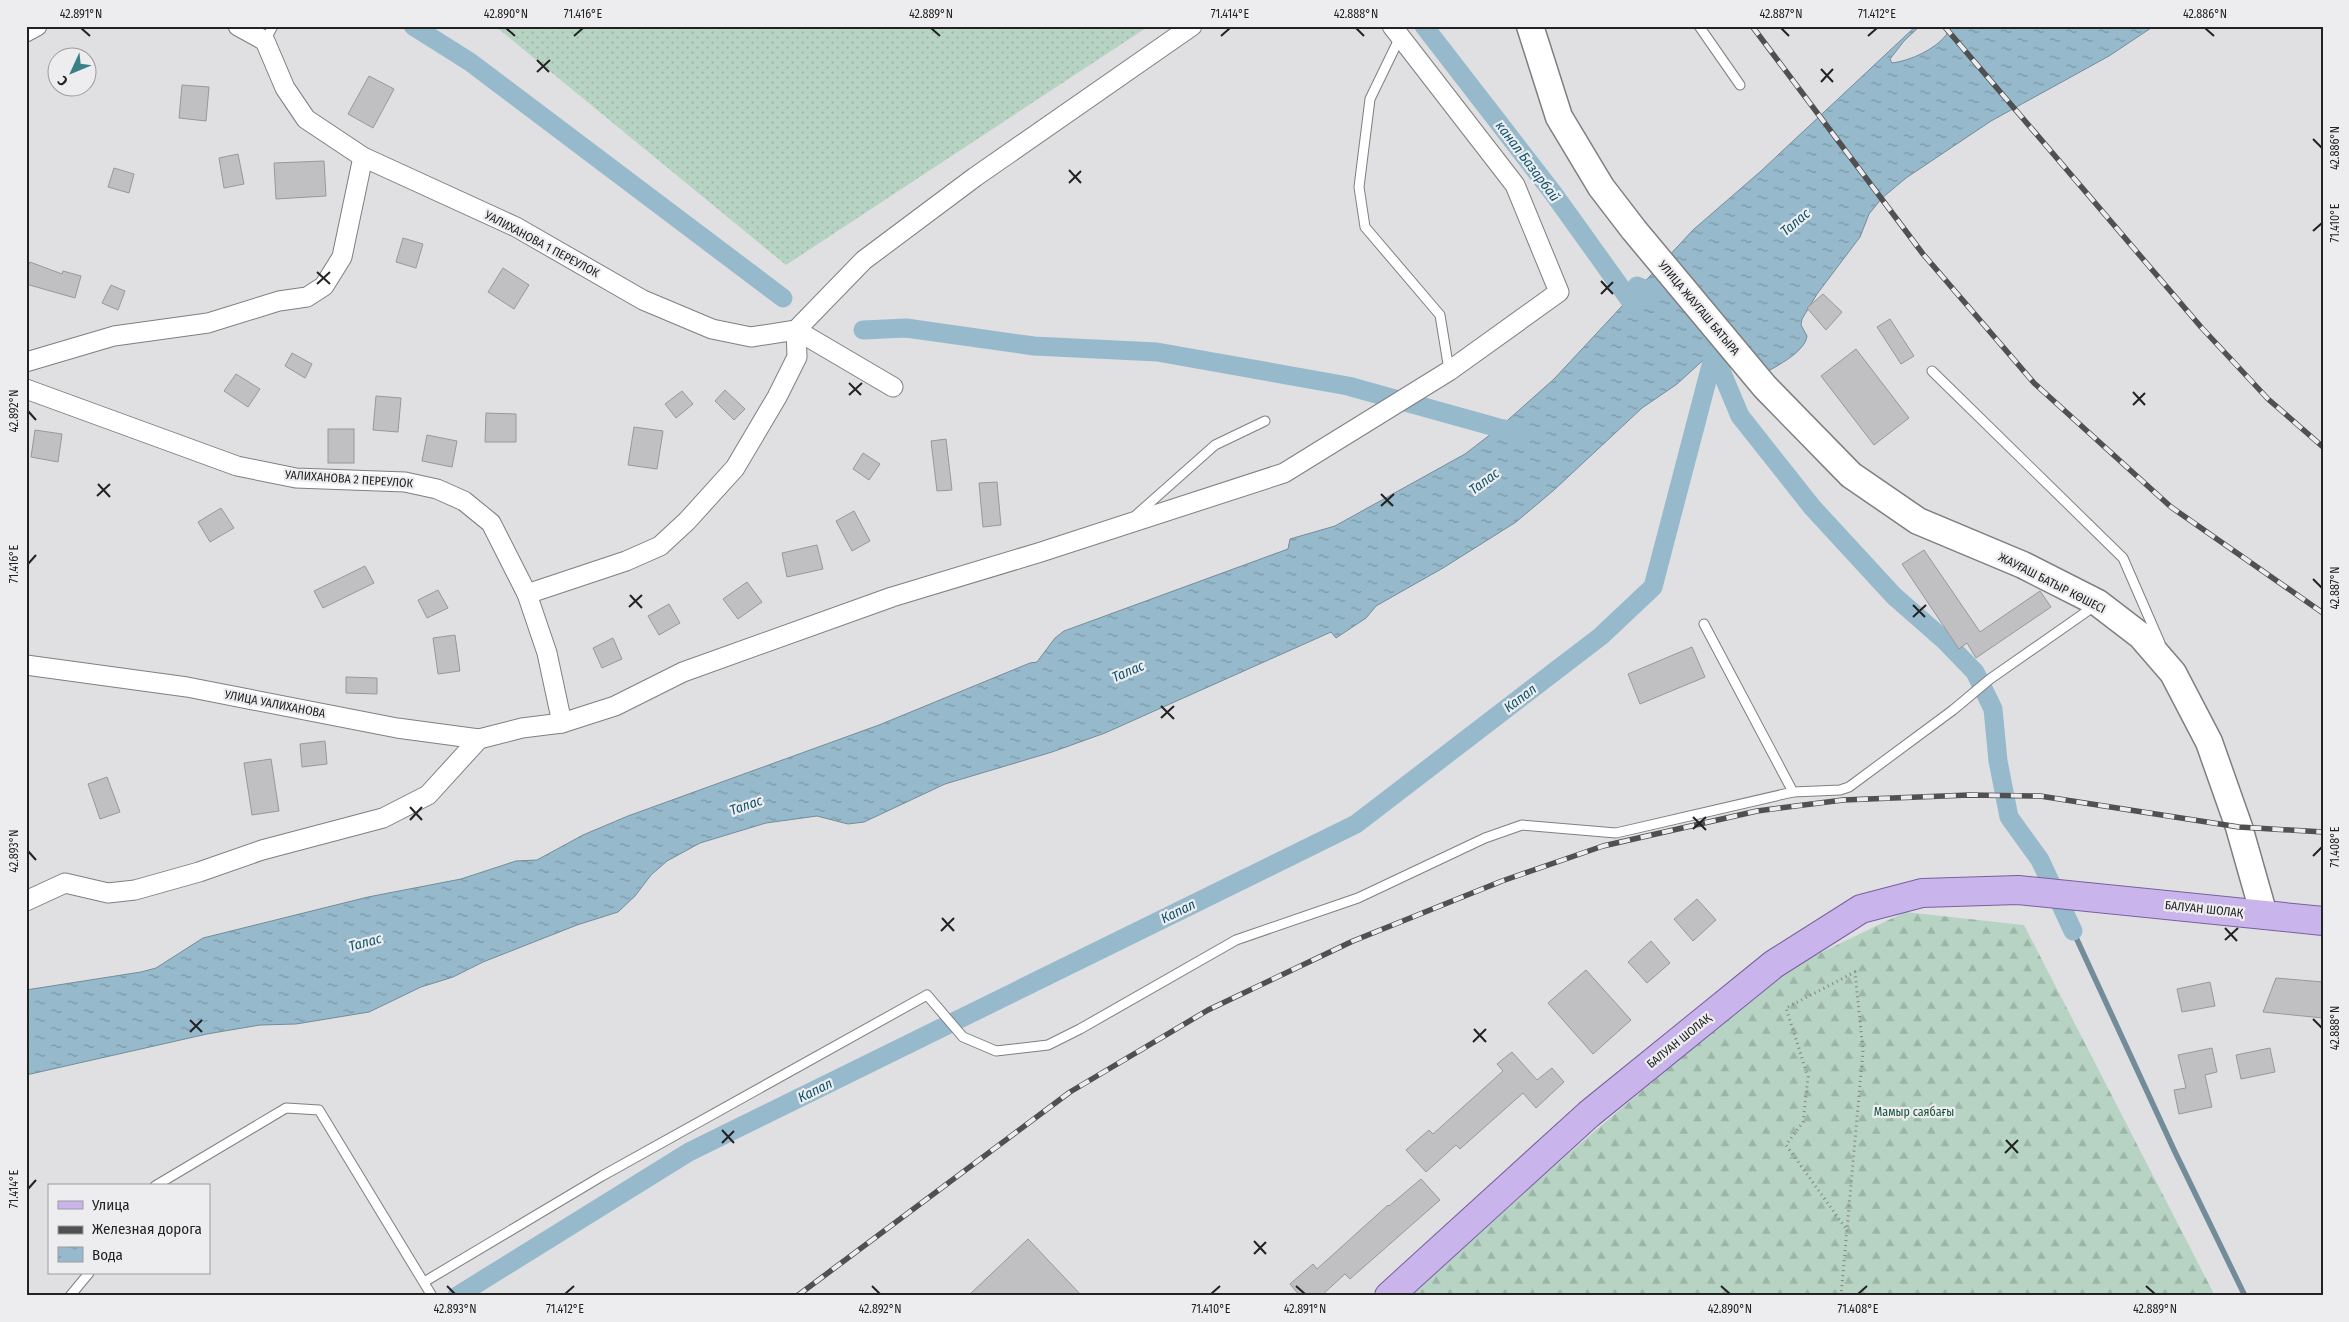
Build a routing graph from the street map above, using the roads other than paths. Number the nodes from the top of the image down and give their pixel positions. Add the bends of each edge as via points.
1 (37, 26) edge
2 (238, 26) edge
3 (1192, 26) edge
4 (1530, 26) edge
5 (1699, 26) edge
6 (26, 32) edge
7 (1396, 32) edge
8 (269, 33) edge
9 (1740, 85) dead end
10 (363, 158) junction
11 (796, 330) junction
12 (26, 362) edge
13 (1450, 371) junction
14 (1932, 371) dead end
15 (1765, 387) joint
16 (26, 388) edge
17 (892, 388) dead end
18 (1264, 421) dead end
19 (1126, 525) junction
20 (527, 594) junction
21 (2098, 603) junction
22 (1704, 624) dead end
23 (26, 665) edge
24 (2176, 680) junction
25 (562, 723) junction
26 (478, 739) junction
27 (1793, 792) junction
28 (26, 901) edge
29 (2264, 915) junction
30 (2323, 921) edge
31 (158, 1184) edge
32 (87, 1274) edge
33 (424, 1282) junction
34 (70, 1296) edge
35 (432, 1296) edge
36 (1389, 1296) edge

1 - 6 street
2 - 8 street, УАЛИХАНОВА 1 ПЕРЕУЛОК
3 - 11 street via 975,177 864,260
4 - 15 main road, УЛИЦА ЖАУГАШ БАТЫРА via 1559,117 1601,187
5 - 9 lane
7 - 13 lane via 1370,99 1359,188 1365,227 1440,315
7 - 13 street, УЛИЦА УАЛИХАНОВА via 1515,184 1559,292
8 - 10 street, УАЛИХАНОВА 1 ПЕРЕУЛОК via 285,88 306,119
10 - 11 street, УАЛИХАНОВА 1 ПЕРЕУЛОК via 516,227 643,300 712,329 751,337
10 - 12 street via 342,257 324,286 306,297 279,301 208,323 114,336
11 - 17 street
11 - 20 street via 797,357 777,397 735,468 687,521 660,546 626,561
13 - 19 street, УЛИЦА УАЛИХАНОВА via 1284,473
14 - 24 lane via 2123,558
15 - 21 main road, ЖАУҒАШ БАТЫР КӨШЕСІ via 1851,475 1918,521 2023,565
16 - 20 street, УАЛИХАНОВА 2 ПЕРЕУЛОК via 237,466 296,478 405,482 437,489 464,501 491,523
18 - 19 lane via 1215,445
19 - 25 street, УЛИЦА УАЛИХАНОВА via 892,597 683,672 616,706
20 - 25 street, УАЛИХАНОВА 2 ПЕРЕУЛОК via 546,653
21 - 24 main road, ЖАУҒАШ БАТЫР КӨШЕСІ via 2141,636
21 - 27 lane via 1990,679 1849,787
22 - 27 lane
23 - 26 street, УЛИЦА УАЛИХАНОВА via 187,687 397,728
24 - 29 main road, ЖАУҒАШ БАТЫР КӨШЕСІ via 2209,742 2240,827
25 - 26 street, УЛИЦА УАЛИХАНОВА via 522,728
26 - 28 street via 428,795 383,818 262,850 136,890 108,893 65,883
27 - 33 lane via 1616,833 1522,826 1485,838 1358,898 1236,940 1048,1045 996,1051 963,1037 927,995 602,1176
29 - 30 main road, БАЛУАН ШОЛАҚ
29 - 36 main road, БАЛУАН ШОЛАҚ via 2018,890 1922,893 1861,909 1774,964 1589,1114
31 - 33 lane via 286,1108 319,1110
32 - 34 lane
33 - 35 lane

